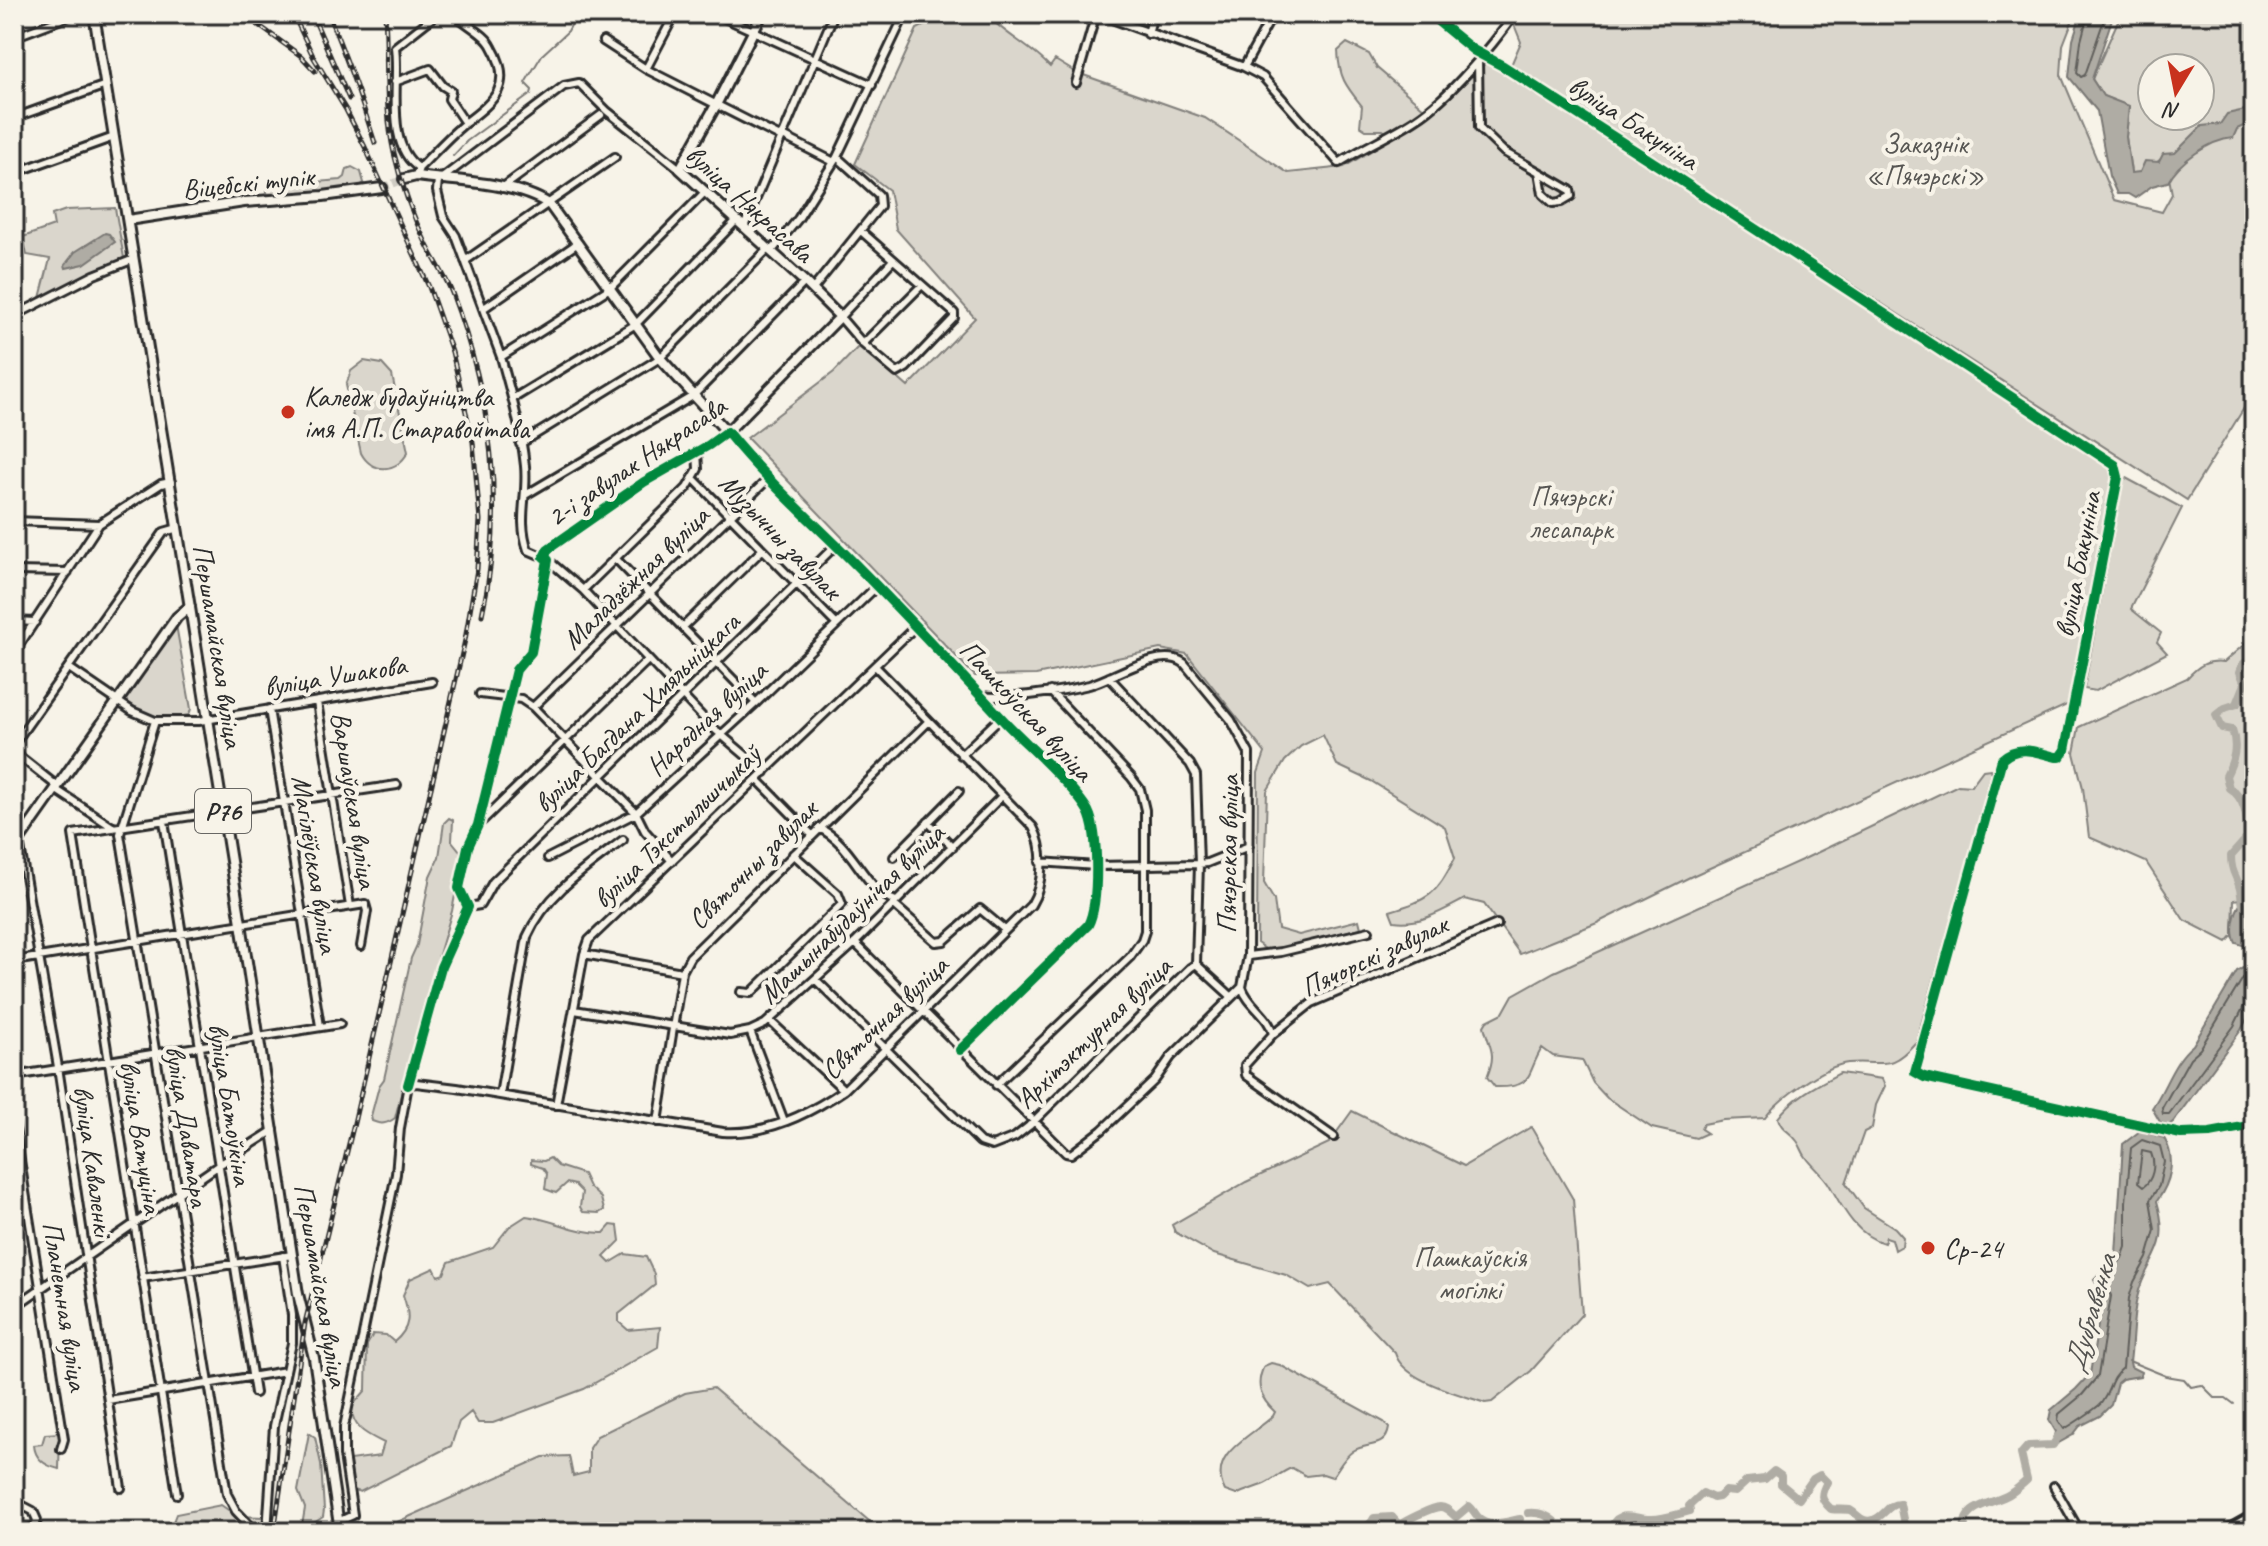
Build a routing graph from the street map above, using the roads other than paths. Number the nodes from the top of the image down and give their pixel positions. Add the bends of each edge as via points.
1 (75, 14) edge
2 (94, 14) edge
3 (437, 14) edge
4 (455, 14) edge
5 (675, 14) edge
6 (716, 14) edge
7 (762, 14) edge
8 (834, 14) edge
9 (905, 14) edge
10 (1097, 14) edge
11 (1153, 14) edge
12 (1273, 14) edge
13 (1429, 14) edge
14 (1515, 14) edge
15 (752, 32) junction
16 (1148, 34) junction
17 (14, 37) edge
18 (603, 41) dead end
19 (1480, 56) junction
20 (813, 59) junction
21 (1244, 67) junction
22 (646, 69) junction
23 (395, 82) junction
24 (1076, 83) dead end
25 (106, 85) junction
26 (872, 85) junction
27 (716, 105) junction
28 (601, 115) dead end
29 (14, 118) edge
30 (465, 123) junction
31 (781, 136) junction
32 (114, 137) junction
33 (615, 157) dead end
34 (836, 160) junction
35 (680, 169) junction
36 (417, 172) junction
37 (1539, 172) junction
38 (14, 173) edge
39 (404, 179) tunnel mouth
40 (439, 179) junction
41 (502, 188) junction
42 (377, 189) tunnel mouth
43 (705, 192) junction
44 (549, 204) junction
45 (128, 220) junction
46 (741, 223) junction
47 (861, 231) junction
48 (578, 243) junction
49 (769, 250) junction
50 (134, 259) junction
51 (893, 260) junction
52 (465, 261) junction
53 (805, 282) junction
54 (922, 285) junction
55 (610, 288) junction
56 (813, 289) junction
57 (484, 308) junction
58 (14, 316) edge
59 (840, 317) junction
60 (636, 324) junction
61 (863, 344) junction
62 (501, 357) junction
63 (660, 358) junction
64 (693, 396) junction
65 (514, 398) junction
66 (727, 432) junction
67 (520, 444) junction
68 (697, 451) junction
69 (694, 479) junction
70 (768, 479) junction
71 (171, 482) junction
72 (527, 494) junction
73 (730, 516) junction
74 (14, 521) edge
75 (99, 524) junction
76 (178, 528) junction
77 (836, 545) junction
78 (762, 550) junction
79 (546, 558) junction
80 (617, 560) junction
81 (14, 571) edge
82 (68, 572) junction
83 (797, 584) junction
84 (877, 586) junction
85 (583, 590) junction
86 (651, 594) junction
87 (190, 606) junction
88 (14, 621) edge
89 (35, 622) junction
90 (836, 624) junction
91 (616, 627) junction
92 (683, 627) junction
93 (915, 627) junction
94 (14, 653) edge
95 (648, 660) junction
96 (717, 663) junction
97 (875, 666) junction
98 (69, 668) junction
99 (1109, 677) junction
100 (432, 682) dead end
101 (1049, 690) junction
102 (480, 694) dead end
103 (982, 696) junction
104 (510, 697) junction
105 (683, 697) junction
106 (116, 701) junction
107 (317, 702) junction
108 (756, 703) junction
109 (533, 707) junction
110 (269, 709) junction
111 (1001, 717) junction
112 (209, 719) junction
113 (155, 721) junction
114 (929, 721) junction
115 (723, 734) junction
116 (564, 742) junction
117 (14, 744) edge
118 (14, 752) edge
119 (961, 755) junction
120 (765, 772) junction
121 (599, 777) junction
122 (758, 780) junction
123 (397, 785) dead end
124 (56, 787) junction
125 (959, 791) dead end
126 (331, 795) junction
127 (1002, 796) junction
128 (284, 802) junction
129 (223, 811) junction
130 (636, 813) junction
131 (164, 821) junction
132 (928, 822) junction
133 (478, 825) junction
134 (118, 828) junction
135 (819, 828) junction
136 (812, 835) junction
137 (623, 840) dead end
138 (16, 844) edge
139 (1249, 846) junction
140 (953, 847) junction
141 (793, 854) junction
142 (894, 857) dead end
143 (548, 858) dead end
144 (672, 861) junction
145 (1040, 862) junction
146 (1145, 863) junction
147 (1199, 864) junction
148 (1096, 866) junction
149 (895, 903) junction
150 (350, 906) junction
151 (468, 907) junction
152 (302, 914) junction
153 (241, 923) junction
154 (1497, 924) dead end
155 (1005, 930) junction
156 (1369, 931) dead end
157 (183, 933) junction
158 (137, 941) junction
159 (855, 943) junction
160 (361, 946) dead end
161 (91, 948) junction
162 (584, 954) junction
163 (1248, 956) junction
164 (38, 957) junction
165 (14, 961) edge
166 (1196, 964) junction
167 (682, 972) junction
168 (816, 980) junction
169 (1242, 987) junction
170 (741, 992) dead end
171 (1232, 997) junction
172 (574, 1010) junction
173 (922, 1012) junction
174 (770, 1021) junction
175 (340, 1024) dead end
176 (674, 1024) junction
177 (320, 1026) junction
178 (750, 1031) junction
179 (1273, 1034) junction
180 (259, 1036) junction
181 (199, 1046) junction
182 (886, 1047) junction
183 (960, 1050) junction
184 (155, 1052) junction
185 (109, 1059) junction
186 (58, 1067) junction
187 (14, 1076) edge
188 (408, 1085) junction
189 (996, 1085) junction
190 (844, 1090) junction
191 (500, 1095) junction
192 (556, 1105) junction
193 (784, 1121) junction
194 (1033, 1121) junction
195 (14, 1122) edge
196 (658, 1122) junction
197 (2254, 1125) edge
198 (274, 1130) junction
199 (1334, 1137) dead end
200 (219, 1165) junction
201 (177, 1195) junction
202 (133, 1226) junction
203 (287, 1255) junction
204 (86, 1259) junction
205 (235, 1263) junction
206 (189, 1271) junction
207 (142, 1278) junction
208 (41, 1289) junction
209 (14, 1307) edge
210 (286, 1371) junction
211 (252, 1376) junction
212 (207, 1383) junction
213 (160, 1391) junction
214 (255, 1393) dead end
215 (108, 1400) junction
216 (61, 1449) dead end
217 (2054, 1486) dead end
218 (121, 1488) dead end
219 (177, 1494) dead end
220 (14, 1501) edge
221 (2254, 1514) edge
222 (339, 1527) edge
223 (22, 1532) edge
224 (256, 1532) edge
225 (267, 1532) edge
226 (2080, 1532) edge
227 (2187, 1532) edge
228 (2199, 1532) edge
229 (2222, 1532) edge

1 - 17 street
2 - 25 main road, Першамайская вуліца / Р76
3 - 23 street via 395,47
4 - 30 street via 492,46 501,77 493,102
5 - 22 street
6 - 15 street
7 - 15 main road
8 - 20 street
9 - 26 street
10 - 16 street
10 - 24 street
11 - 16 street
12 - 21 street
13 - 19 street, вуліца Бакуніна
14 - 19 street
15 - 20 street
15 - 27 main road
16 - 21 street
18 - 22 street
19 - 21 street via 1434,106 1339,163 1263,77
19 - 37 street via 1479,128 1504,152
19 - 197 street, вуліца Бакуніна via 2115,465 2118,477 2065,750 2056,757 2020,749 2002,759 1915,1072 2181,1134
20 - 26 street
20 - 31 street
22 - 27 street
23 - 30 street via 430,69 451,91 449,99
23 - 36 street via 397,125
25 - 29 street
25 - 32 main road, Першамайская вуліца / Р76
26 - 34 street
27 - 31 street
27 - 35 main road
28 - 41 street
30 - 36 street
31 - 34 street
31 - 46 street
32 - 38 street
32 - 45 main road, Першамайская вуліца / Р76
33 - 44 street
34 - 47 street via 879,195 880,206
34 - 49 street via 798,219
35 - 40 street, вуліца Някрасава via 579,83 564,86
35 - 43 main road, вуліца Някрасава
36 - 39 main road
36 - 40 main road
37 - 37 street via 1543,194 1553,203 1571,196 1570,190
40 - 41 main road
40 - 52 street via 443,216
41 - 44 main road
42 - 45 main road, Віцебскі тупік
43 - 46 main road, вуліца Някрасава
43 - 55 street
44 - 48 main road, Пашкоўская вуліца
44 - 52 street
45 - 50 main road, Першамайская вуліца / Р76
46 - 49 main road, вуліца Някрасава
46 - 60 street
47 - 51 street
47 - 56 street
48 - 55 main road, Пашкоўская вуліца
48 - 57 street
49 - 53 main road, вуліца Някрасава
49 - 63 street
50 - 58 street
50 - 71 main road, Першамайская вуліца / Р76
51 - 54 street
51 - 59 street, 2-і завулак Някрасава
52 - 57 street
53 - 56 main road, вуліца Някрасава
53 - 64 street
54 - 61 street
54 - 61 street, вуліца Някрасава via 954,318 906,368 897,373
55 - 60 main road, Пашкоўская вуліца
55 - 62 street
56 - 59 main road, вуліца Някрасава
57 - 62 street
59 - 61 street, вуліца Някрасава
59 - 66 main road, 2-і завулак Някрасава
60 - 63 main road, Пашкоўская вуліца
60 - 65 street
62 - 65 street
63 - 64 main road, Пашкоўская вуліца
63 - 67 street
64 - 66 main road, Пашкоўская вуліца
64 - 72 street
65 - 67 street
66 - 68 street, 2-і завулак Някрасава
66 - 70 street, Пашкоўская вуліца
67 - 72 street
68 - 69 street via 700,462
68 - 79 street, 2-і завулак Някрасава via 569,532 548,549
69 - 73 street, Музычны завулак
69 - 80 street
70 - 73 street, Маладзёжная вуліца
70 - 77 street, Пашкоўская вуліца
71 - 75 street
71 - 76 main road, Першамайская вуліца / Р76
72 - 79 street via 521,518 524,538 528,550
73 - 78 street, Музычны завулак
73 - 86 street, Маладзёжная вуліца
74 - 75 street
75 - 82 street
76 - 87 main road, Першамайская вуліца / Р76
76 - 98 street via 164,532
77 - 83 street, вуліца Багдана Хмяльніцкага
77 - 84 street, Пашкоўская вуліца
78 - 83 street, Музычны завулак
78 - 92 street
79 - 85 street
79 - 104 street, 2-і завулак Някрасава via 531,652 516,670
80 - 85 street
80 - 86 street
81 - 82 street
82 - 89 street
83 - 90 street, Музычны завулак
83 - 96 street, вуліца Багдана Хмяльніцкага
84 - 90 street, Народная вуліца
84 - 93 street, Пашкоўская вуліца
85 - 91 street
86 - 91 street, Маладзёжная вуліца
86 - 92 street
87 - 106 main road
87 - 112 main road, Першамайская вуліца / Р76
88 - 89 street
89 - 94 street
90 - 108 street, Народная вуліца
91 - 95 street
91 - 109 street, Маладзёжная вуліца
92 - 96 street
93 - 97 street, вуліца Тэкстыльшчыкаў
93 - 103 street, Пашкоўская вуліца
95 - 105 street
95 - 116 street
96 - 105 street, вуліца Багдана Хмяльніцкага
96 - 108 street
97 - 114 street, Святочная вуліца
97 - 120 street, вуліца Тэкстыльшчыкаў
98 - 106 street, вуліца Ушакова
98 - 117 street
99 - 101 street, Пячэрская вуліца
99 - 139 street, Пячэрская вуліца via 1171,658 1184,663 1217,702 1249,753
99 - 147 street, Архітэктурная вуліца via 1196,775
100 - 107 street, вуліца Ушакова
101 - 103 street, Пячэрская вуліца
101 - 146 street via 1140,789
102 - 104 street
103 - 111 street, Пашкоўская вуліца
104 - 109 street
104 - 133 street, 2-і завулак Някрасава
105 - 115 street
105 - 121 street, вуліца Багдана Хмяльніцкага
106 - 113 street, вуліца Ушакова
106 - 124 main road
107 - 110 street, вуліца Ушакова
107 - 126 street, Варшаўская вуліца
108 - 115 street, Народная вуліца
109 - 116 street
110 - 112 street, вуліца Ушакова
110 - 128 street, Магілёўская вуліца
111 - 119 street
111 - 148 street, Пашкоўская вуліца via 1085,807
112 - 113 street, вуліца Ушакова
112 - 129 main road, Першамайская вуліца / Р76
113 - 134 street, вуліца Даватара
114 - 119 street, Святочная вуліца
114 - 135 street, Святочны завулак
115 - 120 street
115 - 130 street, Народная вуліца
116 - 121 street
116 - 133 street
118 - 124 street
119 - 127 street, Святочная вуліца
120 - 122 street, вуліца Тэкстыльшчыкаў
121 - 130 street
121 - 151 street, вуліца Багдана Хмяльніцкага via 493,882 480,905
122 - 136 street
122 - 144 street, вуліца Тэкстыльшчыкаў
123 - 126 street
124 - 134 street
124 - 138 main road
125 - 132 street, Машынабудаўнічая вуліца
126 - 128 street
126 - 150 street, Варшаўская вуліца
127 - 140 street, Машынабудаўнічая вуліца
127 - 145 street, Святочная вуліца via 1033,827
128 - 129 street
128 - 152 street, Магілёўская вуліца
129 - 131 street
129 - 153 main road, Першамайская вуліца / Р76
130 - 143 street, Народная вуліца
130 - 144 street
131 - 134 street
131 - 157 street, вуліца Батоўкіна
132 - 140 street
132 - 142 street, Машынабудаўнічая вуліца
133 - 151 street, 2-і завулак Някрасава via 459,888
134 - 158 street, вуліца Даватара
134 - 161 street, вуліца Ватуціна via 73,834
135 - 136 street, Святочны завулак
135 - 149 street via 841,843
136 - 141 street, Святочны завулак
137 - 191 street via 560,890 534,921
138 - 164 street, вуліца Каваленкі
139 - 147 street
139 - 163 street, Пячэрская вуліца
140 - 149 street, Машынабудаўнічая вуліца
141 - 167 street, Святочны завулак via 690,957
141 - 170 street, Машынабудаўнічая вуліца via 838,894 842,904 751,993
144 - 162 street, вуліца Тэкстыльшчыкаў via 589,940
145 - 148 street
145 - 155 street, Святочная вуліца via 1036,897
146 - 147 street
146 - 148 street
146 - 189 street via 1145,931 1136,951
147 - 166 street, Архітэктурная вуліца
148 - 183 street, Пашкоўская вуліца via 1088,925
149 - 155 street via 936,942 980,909
149 - 159 street, Машынабудаўнічая вуліца
150 - 152 street
150 - 160 street via 365,904 367,911
151 - 188 street via 441,967
152 - 153 street
152 - 177 street, Магілёўская вуліца
153 - 157 street
153 - 180 main road, Першамайская вуліца / Р76
154 - 179 street, Пячорскі завулак via 1312,1003
155 - 173 street, Святочная вуліца
156 - 163 street
157 - 158 street
157 - 181 street, вуліца Батоўкіна
158 - 161 street
158 - 184 street, вуліца Даватара
159 - 168 street, Машынабудаўнічая вуліца
159 - 173 street
161 - 164 street
161 - 185 street, вуліца Ватуціна
162 - 167 street
162 - 172 street, вуліца Тэкстыльшчыкаў
163 - 169 street, Пячэрская вуліца
164 - 165 street
164 - 186 street, вуліца Каваленкі
166 - 171 street
166 - 194 street, Архітэктурная вуліца
167 - 176 street
168 - 174 street, Машынабудаўнічая вуліца
168 - 182 street
169 - 171 street
169 - 179 street
171 - 194 street via 1155,1080 1071,1154
172 - 176 street, Машынабудаўнічая вуліца
172 - 192 street, вуліца Тэкстыльшчыкаў
173 - 182 street, Святочная вуліца
173 - 183 street
174 - 178 street, Машынабудаўнічая вуліца
174 - 190 street
175 - 177 street
176 - 178 street, Машынабудаўнічая вуліца via 730,1035
176 - 196 street
177 - 180 street
178 - 193 street
179 - 199 street, Пячорскі завулак via 1247,1062 1246,1075
180 - 181 street
180 - 198 main road, Першамайская вуліца / Р76
181 - 184 street
181 - 200 street, вуліца Батоўкіна
182 - 190 street, Святочная вуліца
182 - 194 street, Архітэктурная вуліца via 980,1142 992,1146 1015,1137
183 - 189 street
184 - 185 street
184 - 201 street, вуліца Даватара
185 - 186 street
185 - 202 street, вуліца Ватуціна
186 - 187 street
186 - 204 street, вуліца Каваленкі
188 - 191 street, Святочная вуліца
188 - 222 street via 396,1174 344,1427 353,1515
189 - 194 street
190 - 193 street, Святочная вуліца
191 - 192 street, Святочная вуліца
192 - 196 street, Святочная вуліца
193 - 196 street, Святочная вуліца via 737,1133
195 - 208 street, Планетная вуліца
198 - 200 street
198 - 203 main road, Першамайская вуліца / Р76
200 - 201 street
200 - 205 street, вуліца Батоўкіна
201 - 202 street
201 - 206 street, вуліца Даватара
202 - 204 street
202 - 207 street, вуліца Ватуціна
203 - 205 street
203 - 210 street via 292,1343
203 - 222 main road, Першамайская вуліца / Р76 via 314,1358
204 - 208 street
204 - 215 street, вуліца Каваленкі
205 - 206 street
205 - 211 street, вуліца Батоўкіна
206 - 207 street
206 - 212 street, вуліца Даватара
207 - 213 street, вуліца Ватуціна
208 - 209 street
208 - 216 street, Планетная вуліца via 64,1439
210 - 211 street
210 - 225 street via 274,1426
211 - 212 street
211 - 214 street, вуліца Батоўкіна
212 - 213 street
212 - 224 street, вуліца Даватара via 227,1494
213 - 215 street
213 - 219 street, вуліца Ватуціна
215 - 218 street, вуліца Каваленкі
217 - 226 street
220 - 223 street via 36,1515 35,1526
221 - 229 street
227 - 228 street

